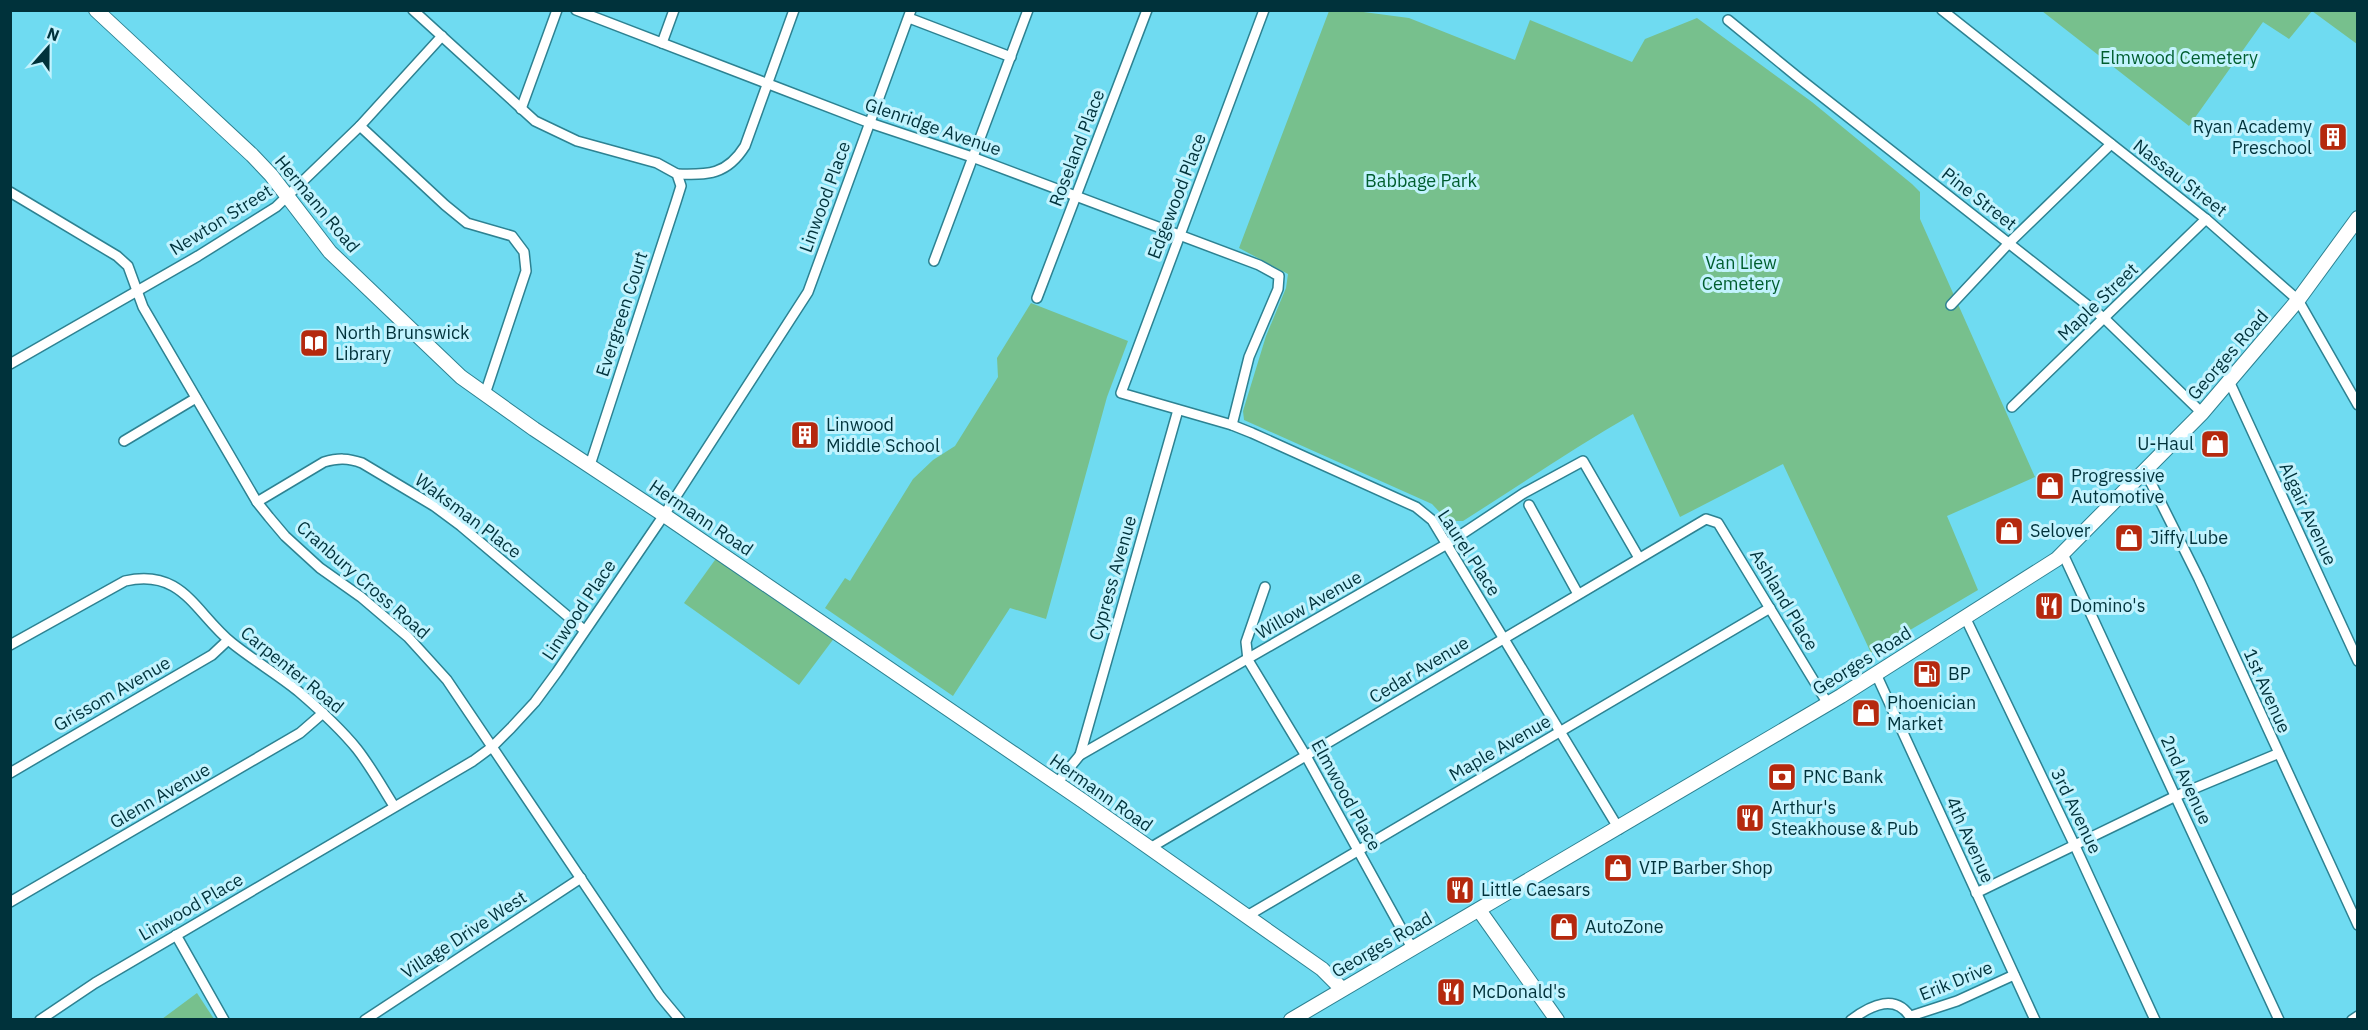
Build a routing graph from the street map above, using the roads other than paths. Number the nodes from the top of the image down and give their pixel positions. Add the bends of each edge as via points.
1 (96, 10) edge
2 (413, 10) edge
3 (557, 10) edge
4 (576, 10) edge
5 (674, 10) edge
6 (794, 10) edge
7 (1028, 10) edge
8 (1147, 10) edge
9 (1264, 10) edge
10 (1942, 10) edge
11 (910, 14) edge
12 (1728, 20) dead end
13 (442, 36) junction
14 (662, 43) junction
15 (1011, 57) junction
16 (767, 84) junction
17 (521, 109) junction
18 (870, 123) junction
19 (360, 126) junction
20 (2111, 144) junction
21 (972, 157) junction
22 (677, 174) junction
23 (10, 192) edge
24 (1076, 196) junction
25 (288, 198) junction
26 (2358, 218) edge
27 (2206, 219) junction
28 (1179, 236) junction
29 (2009, 243) junction
30 (934, 261) dead end
31 (138, 290) junction
32 (1037, 298) dead end
33 (2298, 300) junction
34 (1952, 304) dead end
35 (2105, 319) junction
36 (10, 364) edge
37 (2229, 381) junction
38 (1121, 393) joint
39 (485, 394) junction
40 (196, 398) junction
41 (2357, 404) edge
42 (2012, 407) dead end
43 (1178, 410) junction
44 (2202, 412) junction
45 (1232, 425) junction
46 (124, 441) dead end
47 (590, 465) junction
48 (2145, 471) junction
49 (257, 502) junction
50 (1529, 505) dead end
51 (664, 514) junction
52 (1706, 519) joint
53 (1447, 544) junction
54 (2063, 554) junction
55 (1639, 558) junction
56 (1265, 587) dead end
57 (1578, 594) junction
58 (1770, 608) junction
59 (1965, 617) junction
60 (584, 630) junction
61 (1504, 638) junction
62 (228, 640) junction
63 (10, 645) edge
64 (1248, 660) junction
65 (2358, 661) edge
66 (1876, 674) junction
67 (1828, 704) junction
68 (323, 713) junction
69 (1560, 732) junction
70 (492, 747) junction
71 (2277, 754) junction
72 (1080, 755) junction
73 (1306, 756) junction
74 (10, 773) edge
75 (1057, 783) junction
76 (2176, 796) junction
77 (394, 806) junction
78 (1618, 829) junction
79 (2075, 846) junction
80 (1150, 848) junction
81 (1358, 850) junction
82 (581, 878) junction
83 (1976, 893) junction
84 (10, 902) edge
85 (1479, 910) junction
86 (1247, 916) junction
87 (2358, 925) edge
88 (176, 935) junction
89 (1412, 948) junction
90 (2014, 975) junction
91 (1342, 989) junction
92 (2358, 1016) edge
93 (1912, 1018) edge
94 (40, 1020) edge
95 (224, 1020) edge
96 (365, 1020) edge
97 (680, 1020) edge
98 (1291, 1020) edge
99 (1557, 1020) edge
100 (1851, 1020) edge
101 (2035, 1020) edge
102 (2155, 1020) edge
103 (2279, 1020) edge
104 (2352, 1020) edge

1 - 25 street, Hermann Road via 243,146
2 - 13 street
3 - 17 street
4 - 14 street, Glenridge Avenue
5 - 14 street
6 - 16 street
7 - 15 street
8 - 24 street, Roseland Place
9 - 28 street, Edgewood Place
10 - 20 street, Nassau Street
11 - 15 street
11 - 18 street, Linwood Place
12 - 29 street, Pine Street
13 - 17 street
13 - 19 street, Newton Street
14 - 16 street, Glenridge Avenue
15 - 21 street
16 - 18 street, Glenridge Avenue
16 - 22 street via 745,146 736,160 703,175
17 - 22 street via 535,121 577,141 657,163
18 - 21 street, Glenridge Avenue
18 - 51 street, Linwood Place via 807,292
19 - 25 street, Newton Street
19 - 39 street via 466,223 512,236 524,252 526,271
20 - 27 street, Nassau Street
20 - 29 street
21 - 24 street, Glenridge Avenue
21 - 30 street
22 - 47 street, Evergreen Court via 681,186
23 - 31 street, Cranbury Cross Road via 117,256 128,266
24 - 28 street, Glenridge Avenue
24 - 32 street, Roseland Place
25 - 31 street, Newton Street
25 - 39 street, Hermann Road via 337,260 461,377
26 - 33 street, Georges Road
27 - 33 street, Nassau Street
27 - 35 street, Maple Street
28 - 38 street, Edgewood Place
28 - 45 street, Glenridge Avenue via 1279,276 1278,289 1249,357
29 - 34 street
29 - 35 street, Pine Street
31 - 36 street, Newton Street
31 - 40 street, Cranbury Cross Road via 143,307
33 - 37 street, Georges Road
33 - 41 street, Nassau Street
35 - 42 street, Maple Street
35 - 44 street, Pine Street
37 - 44 street, Georges Road
37 - 65 street, Algair Avenue
38 - 43 street, Laurel Place
39 - 47 street, Hermann Road
40 - 46 street
40 - 49 street, Cranbury Cross Road
43 - 45 street, Laurel Place
43 - 72 street, Cypress Avenue
44 - 48 street, Georges Road
45 - 53 street, Laurel Place via 1416,507 1432,520
47 - 51 street, Hermann Road
48 - 54 street, Georges Road
48 - 71 street, 1st Avenue via 2199,579
49 - 60 street, Waksman Place via 324,462 350,459 362,463 461,526
49 - 70 street, Cranbury Cross Road via 285,536 408,638 447,680
50 - 57 street
51 - 60 street, Linwood Place
51 - 75 street, Hermann Road
52 - 55 street, Cedar Avenue
52 - 58 street, Ashland Place via 1718,523
53 - 55 street, Willow Avenue via 1524,493 1583,461
53 - 61 street, Laurel Place
53 - 64 street, Willow Avenue
54 - 59 street, Georges Road
54 - 76 street, 2nd Avenue
55 - 57 street, Cedar Avenue
56 - 64 street via 1246,642
57 - 61 street, Cedar Avenue
58 - 67 street, Ashland Place
58 - 69 street, Maple Avenue
59 - 66 street, Georges Road
59 - 79 street, 3rd Avenue
60 - 70 street, Linwood Place via 535,702
61 - 69 street, Laurel Place
61 - 73 street, Cedar Avenue
62 - 63 street, Carpenter Road via 183,591 153,579 139,578 113,586
62 - 68 street, Carpenter Road
62 - 74 street, Grissom Avenue via 212,655
64 - 72 street, Willow Avenue
64 - 73 street, Elmwood Place
66 - 67 street, Georges Road
66 - 83 street, 4th Avenue
67 - 78 street, Georges Road
68 - 77 street, Carpenter Road via 357,750
68 - 84 street, Glenn Avenue via 300,733
69 - 78 street, Laurel Place
69 - 81 street, Maple Avenue
70 - 77 street, Linwood Place
70 - 82 street, Cranbury Cross Road
71 - 76 street
71 - 87 street, 1st Avenue
72 - 75 street, Willow Avenue
73 - 80 street, Cedar Avenue
73 - 81 street, Elmwood Place
75 - 80 street, Hermann Road
76 - 79 street
76 - 103 street, 2nd Avenue
77 - 88 street, Linwood Place
78 - 85 street, Georges Road
79 - 83 street
79 - 102 street, 3rd Avenue
80 - 86 street, Hermann Road
81 - 86 street, Maple Avenue
81 - 89 street, Elmwood Place
82 - 96 street, Village Drive West
82 - 97 street, Cranbury Cross Road
83 - 90 street, 4th Avenue
85 - 89 street, Georges Road
85 - 99 street
86 - 91 street, Hermann Road via 1322,969
88 - 94 street, Linwood Place
88 - 95 street
89 - 91 street, Georges Road
90 - 93 street, Erik Drive
90 - 101 street, 4th Avenue
91 - 98 street, Georges Road
92 - 104 street
93 - 100 street, Erik Drive via 1902,1007 1888,1002 1876,1004

